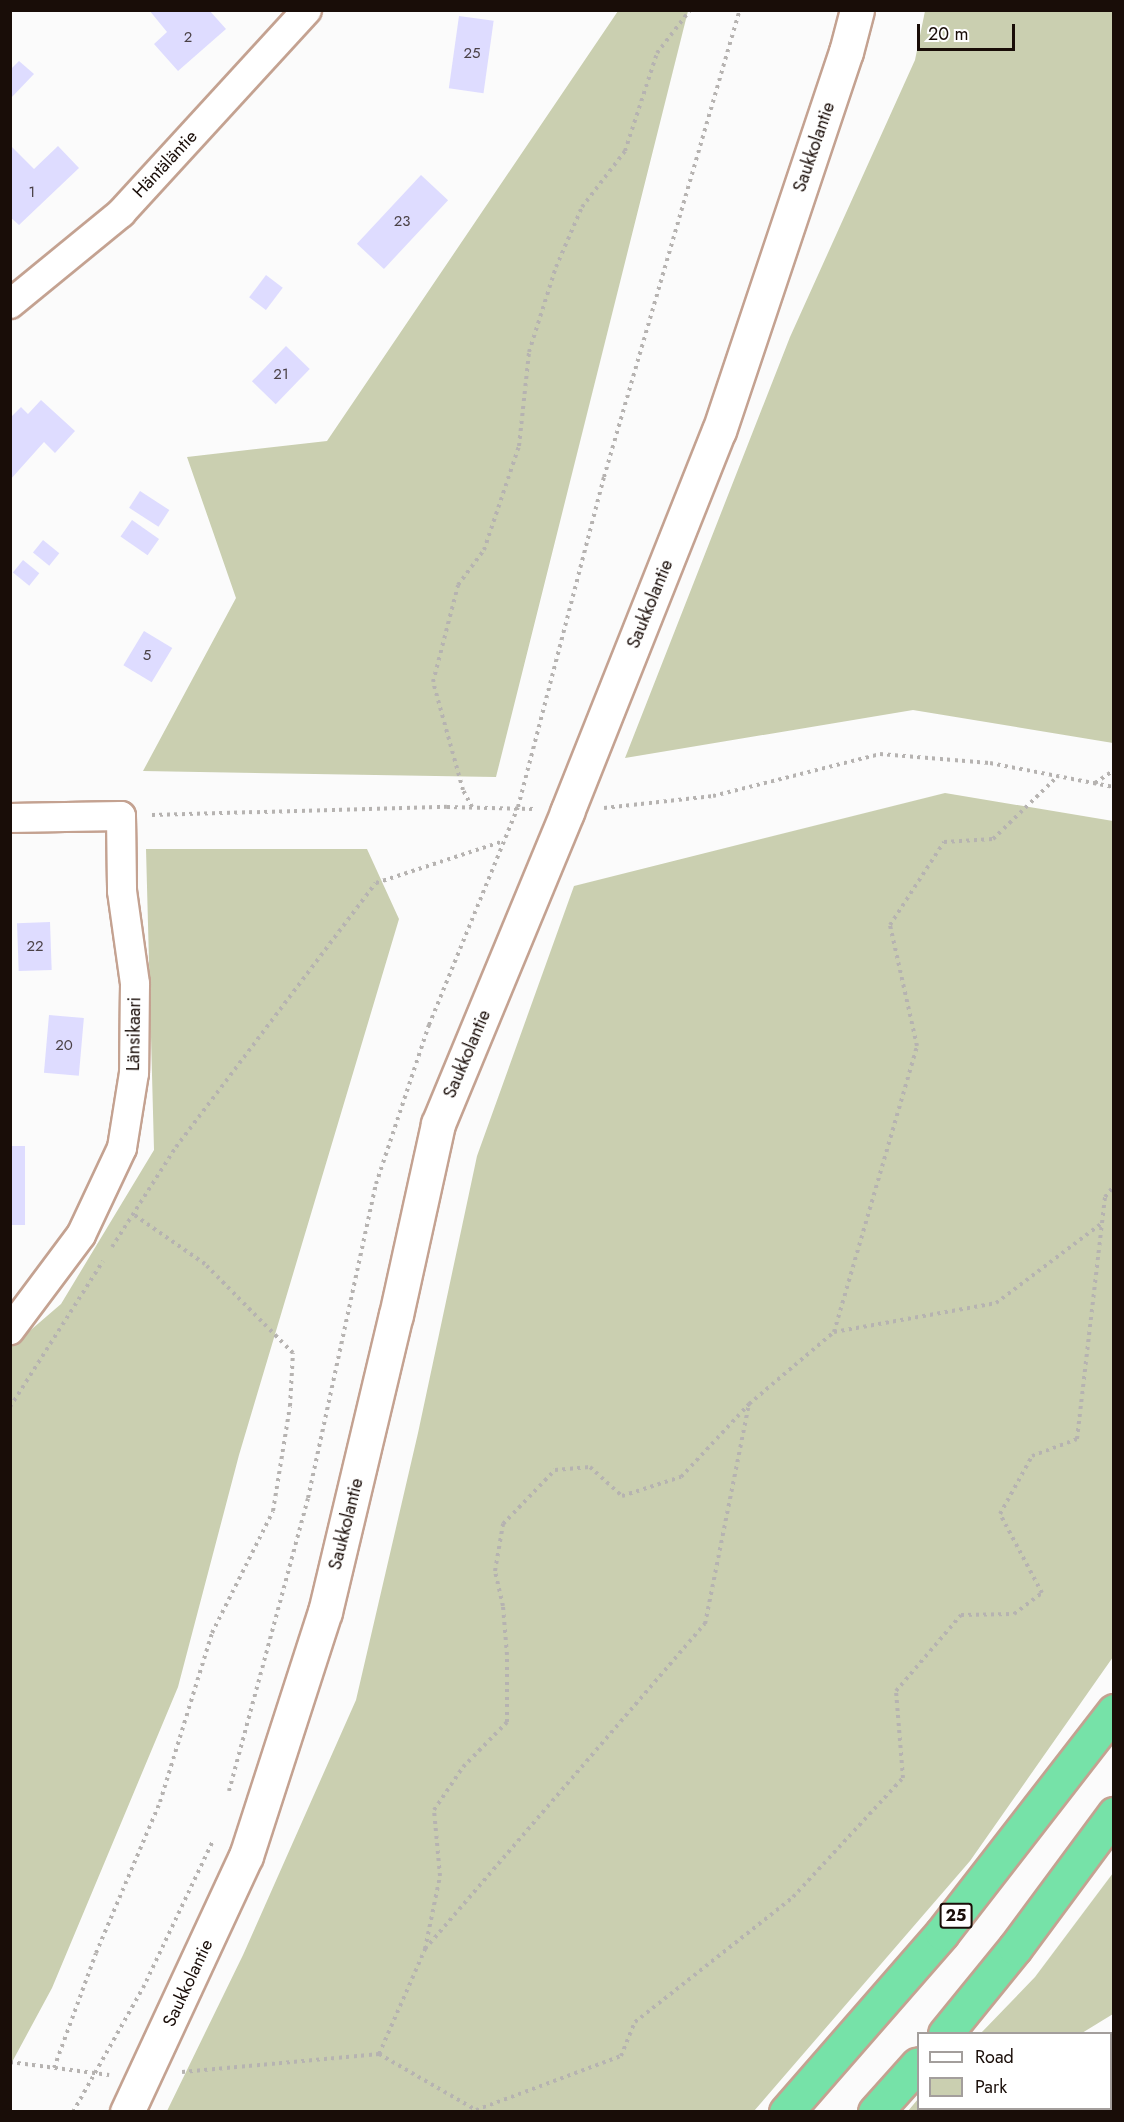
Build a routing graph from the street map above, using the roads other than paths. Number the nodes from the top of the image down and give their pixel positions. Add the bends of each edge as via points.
1 (857, 10) edge
2 (304, 11) edge
3 (10, 304) edge
4 (10, 818) edge
5 (10, 1330) edge
6 (1113, 1711) edge
7 (1113, 1814) edge
8 (947, 2032) edge
9 (917, 2065) edge
10 (127, 2112) edge
11 (786, 2112) edge
12 (875, 2112) edge

1 - 10 street, Saukkolantie via 719,432 438,1124 325,1612 246,1856
2 - 3 street, Häntäläntie via 121,213
4 - 5 street, Länsikaari via 121,816 122,891 135,984 134,1073 122,1148 81,1235
6 - 11 highway, 25 via 942,1933
7 - 8 highway via 1015,1948
9 - 12 highway

